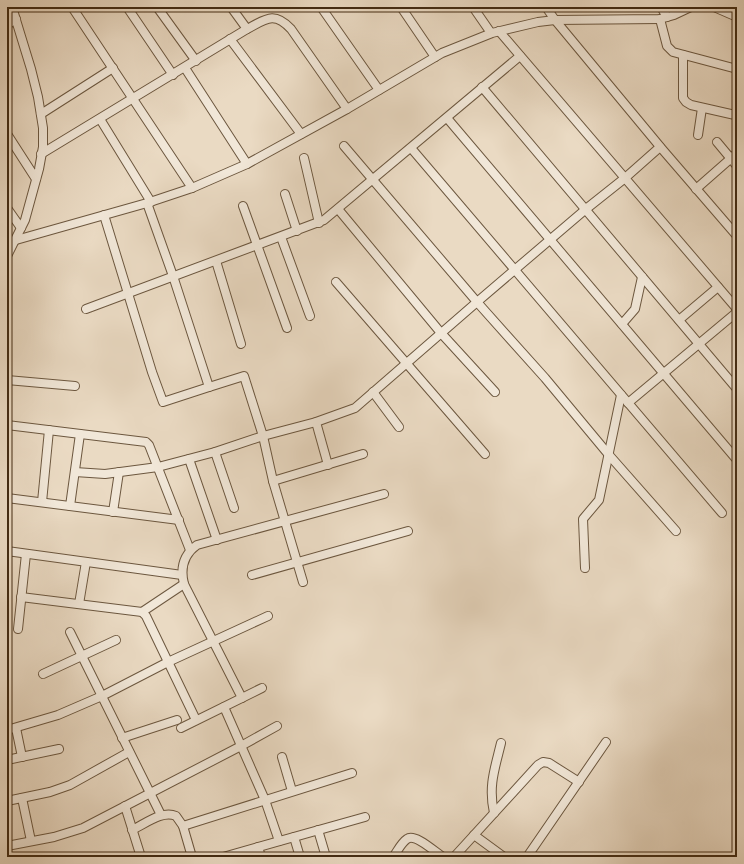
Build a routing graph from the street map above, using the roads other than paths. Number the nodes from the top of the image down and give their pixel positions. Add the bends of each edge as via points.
1 (12, 7) edge
2 (72, 7) edge
3 (127, 7) edge
4 (157, 7) edge
5 (231, 7) edge
6 (321, 7) edge
7 (401, 7) edge
8 (473, 7) edge
9 (546, 7) edge
10 (661, 7) edge
11 (691, 7) edge
12 (714, 7) edge
13 (737, 17) edge
14 (664, 18) junction
15 (16, 19) junction
16 (555, 20) junction
17 (7, 25) edge
18 (247, 29) junction
19 (495, 32) junction
20 (230, 39) junction
21 (683, 55) junction
22 (520, 56) junction
23 (435, 57) junction
24 (196, 61) junction
25 (114, 68) junction
26 (185, 68) junction
27 (737, 69) edge
28 (173, 75) junction
29 (482, 87) junction
30 (379, 90) junction
31 (134, 98) junction
32 (702, 108) junction
33 (348, 109) junction
34 (41, 114) junction
35 (735, 115) dead end
36 (447, 118) junction
37 (100, 119) junction
38 (7, 134) edge
39 (301, 134) junction
40 (698, 135) dead end
41 (718, 142) dead end
42 (344, 146) dead end
43 (660, 147) junction
44 (411, 148) junction
45 (41, 154) junction
46 (734, 156) edge
47 (304, 158) dead end
48 (247, 164) junction
49 (737, 166) edge
50 (625, 178) junction
51 (36, 179) junction
52 (373, 180) junction
53 (192, 188) junction
54 (696, 189) junction
55 (285, 194) dead end
56 (149, 202) junction
57 (243, 206) dead end
58 (7, 208) edge
59 (338, 209) junction
60 (586, 209) junction
61 (104, 215) junction
62 (319, 223) junction
63 (21, 228) junction
64 (297, 231) junction
65 (737, 236) edge
66 (282, 237) junction
67 (16, 240) junction
68 (550, 240) junction
69 (258, 245) junction
70 (7, 256) edge
71 (216, 261) junction
72 (515, 270) junction
73 (173, 276) junction
74 (642, 277) junction
75 (336, 282) dead end
76 (718, 287) junction
77 (128, 293) junction
78 (477, 302) junction
79 (86, 309) dead end
80 (737, 309) edge
81 (737, 312) edge
82 (310, 316) dead end
83 (679, 320) junction
84 (622, 324) junction
85 (287, 328) dead end
86 (441, 333) junction
87 (241, 344) dead end
88 (699, 344) junction
89 (406, 363) junction
90 (664, 373) junction
91 (7, 380) edge
92 (75, 386) dead end
93 (209, 387) junction
94 (737, 389) edge
95 (373, 392) junction
96 (495, 392) dead end
97 (621, 395) junction
98 (628, 403) junction
99 (316, 422) junction
100 (399, 426) dead end
101 (7, 427) edge
102 (49, 430) junction
103 (80, 434) junction
104 (263, 436) junction
105 (215, 452) junction
106 (363, 454) dead end
107 (486, 454) dead end
108 (609, 455) junction
109 (189, 459) junction
110 (737, 460) edge
111 (328, 465) junction
112 (158, 467) junction
113 (75, 472) junction
114 (119, 472) junction
115 (273, 481) junction
116 (384, 494) dead end
117 (7, 498) edge
118 (42, 502) junction
119 (70, 506) junction
120 (234, 508) dead end
121 (113, 512) junction
122 (722, 513) dead end
123 (179, 520) junction
124 (285, 521) junction
125 (408, 531) dead end
126 (676, 531) dead end
127 (217, 540) junction
128 (190, 550) junction
129 (7, 551) edge
130 (26, 554) junction
131 (86, 562) junction
132 (297, 562) junction
133 (585, 568) dead end
134 (182, 575) junction
135 (252, 575) dead end
136 (303, 582) dead end
137 (184, 584) junction
138 (21, 597) junction
139 (79, 604) junction
140 (142, 612) junction
141 (268, 616) dead end
142 (18, 629) dead end
143 (70, 632) dead end
144 (116, 640) dead end
145 (213, 641) junction
146 (82, 656) junction
147 (168, 662) junction
148 (43, 674) dead end
149 (262, 688) dead end
150 (102, 696) junction
151 (242, 698) junction
152 (224, 707) junction
153 (177, 720) dead end
154 (196, 720) junction
155 (277, 726) dead end
156 (16, 728) junction
157 (181, 728) dead end
158 (7, 730) edge
159 (122, 738) junction
160 (501, 742) dead end
161 (606, 742) dead end
162 (241, 746) junction
163 (59, 749) dead end
164 (129, 752) junction
165 (22, 757) junction
166 (282, 757) dead end
167 (7, 760) edge
168 (352, 773) dead end
169 (579, 782) junction
170 (292, 791) junction
171 (150, 793) junction
172 (22, 798) junction
173 (265, 800) junction
174 (7, 802) edge
175 (125, 806) junction
176 (494, 813) junction
177 (161, 815) junction
178 (365, 817) dead end
179 (183, 826) junction
180 (132, 830) junction
181 (318, 830) junction
182 (474, 835) junction
183 (294, 837) junction
184 (32, 841) junction
185 (279, 841) junction
186 (7, 846) edge
187 (258, 847) junction
188 (141, 857) edge
189 (192, 857) edge
190 (223, 857) edge
191 (261, 857) edge
192 (300, 857) edge
193 (326, 857) edge
194 (393, 857) edge
195 (442, 857) edge
196 (454, 857) edge
197 (504, 857) edge
198 (527, 857) edge

1 - 15 street
2 - 25 street
3 - 28 street
4 - 24 street
5 - 18 street
6 - 30 street
7 - 23 street
8 - 19 street
9 - 16 street
10 - 14 street
11 - 14 street
12 - 13 street
14 - 16 street
14 - 21 street via 667,46 673,52
15 - 17 street
15 - 34 street
16 - 19 street
16 - 43 street
18 - 20 street
18 - 33 street via 263,20 274,18 282,21 291,29
19 - 22 street
19 - 23 street
20 - 24 street
20 - 39 street
21 - 27 street
21 - 32 street via 683,98 691,105
22 - 29 street
22 - 50 street
23 - 30 street
24 - 26 street
25 - 31 street
25 - 34 street
26 - 28 street
26 - 48 street
28 - 31 street
29 - 36 street
29 - 60 street
30 - 33 street
31 - 37 street
31 - 53 street
32 - 35 street
32 - 40 street
33 - 39 street
34 - 45 street
36 - 44 street
36 - 68 street
37 - 45 street
37 - 56 street
38 - 51 street
39 - 48 street
41 - 46 street
42 - 52 street
43 - 50 street
43 - 54 street
44 - 52 street
44 - 72 street
45 - 51 street
46 - 49 street
46 - 54 street
47 - 62 street
48 - 53 street
50 - 60 street
50 - 76 street
51 - 63 street
52 - 59 street
52 - 78 street
53 - 56 street
54 - 65 street
55 - 64 street
56 - 61 street
56 - 73 street
57 - 69 street
58 - 63 street
59 - 62 street
59 - 86 street
60 - 68 street
60 - 74 street
61 - 67 street
61 - 77 street
62 - 64 street
63 - 67 street
64 - 66 street
66 - 69 street
66 - 82 street
67 - 70 street
68 - 72 street
68 - 84 street
69 - 71 street
69 - 85 street
71 - 73 street
71 - 87 street
72 - 78 street
72 - 97 street
73 - 77 street
73 - 93 street
74 - 83 street
74 - 84 street via 635,310
75 - 89 street
76 - 80 street
76 - 83 street
77 - 79 street
77 - 93 street via 163,402
78 - 86 street
78 - 108 street
81 - 88 street
83 - 88 street
84 - 90 street
86 - 89 street
86 - 96 street
88 - 90 street
88 - 94 street
89 - 95 street
89 - 107 street
90 - 98 street
90 - 110 street
91 - 92 street
93 - 104 street via 244,376
95 - 99 street via 355,408
95 - 100 street
97 - 98 street
97 - 108 street
98 - 122 street
99 - 104 street
99 - 111 street
101 - 102 street
102 - 103 street
102 - 118 street
103 - 112 street via 146,442
103 - 113 street
104 - 105 street
104 - 115 street
105 - 109 street
105 - 120 street
106 - 111 street
108 - 126 street
108 - 133 street via 599,500 583,519
109 - 112 street
109 - 127 street
111 - 115 street
112 - 114 street
112 - 123 street
113 - 114 street via 95,475
113 - 119 street
114 - 121 street
115 - 124 street
116 - 124 street
117 - 118 street
118 - 119 street
119 - 121 street
121 - 123 street
123 - 128 street
124 - 127 street
124 - 132 street
125 - 132 street
127 - 128 street via 197,545
128 - 134 street via 182,566
129 - 130 street
130 - 131 street
130 - 138 street
131 - 134 street
131 - 139 street
132 - 135 street
132 - 136 street
134 - 137 street
137 - 140 street
137 - 145 street
138 - 139 street
138 - 142 street
139 - 140 street
140 - 147 street
141 - 145 street
143 - 146 street
144 - 146 street
145 - 147 street
145 - 151 street
146 - 148 street
146 - 150 street
147 - 150 street
147 - 154 street
149 - 151 street
150 - 156 street via 58,715
150 - 159 street
151 - 152 street
152 - 154 street
152 - 162 street
153 - 159 street
154 - 157 street
155 - 162 street
156 - 158 street
156 - 165 street
159 - 164 street
160 - 176 street via 492,784
161 - 169 street
162 - 171 street
162 - 173 street
163 - 165 street
164 - 171 street
164 - 172 street via 70,785
165 - 167 street
166 - 170 street
168 - 170 street
169 - 176 street via 549,763 543,762
169 - 198 street
170 - 173 street
171 - 175 street
171 - 177 street
172 - 174 street
172 - 184 street
173 - 179 street
173 - 185 street
175 - 180 street
175 - 184 street via 83,828
176 - 182 street
177 - 179 street via 176,816
177 - 180 street
178 - 181 street
179 - 189 street
180 - 188 street
181 - 183 street
181 - 193 street
182 - 196 street
182 - 197 street
183 - 185 street
183 - 192 street
184 - 186 street
185 - 187 street
187 - 190 street
187 - 191 street
194 - 195 street via 411,837 418,839

